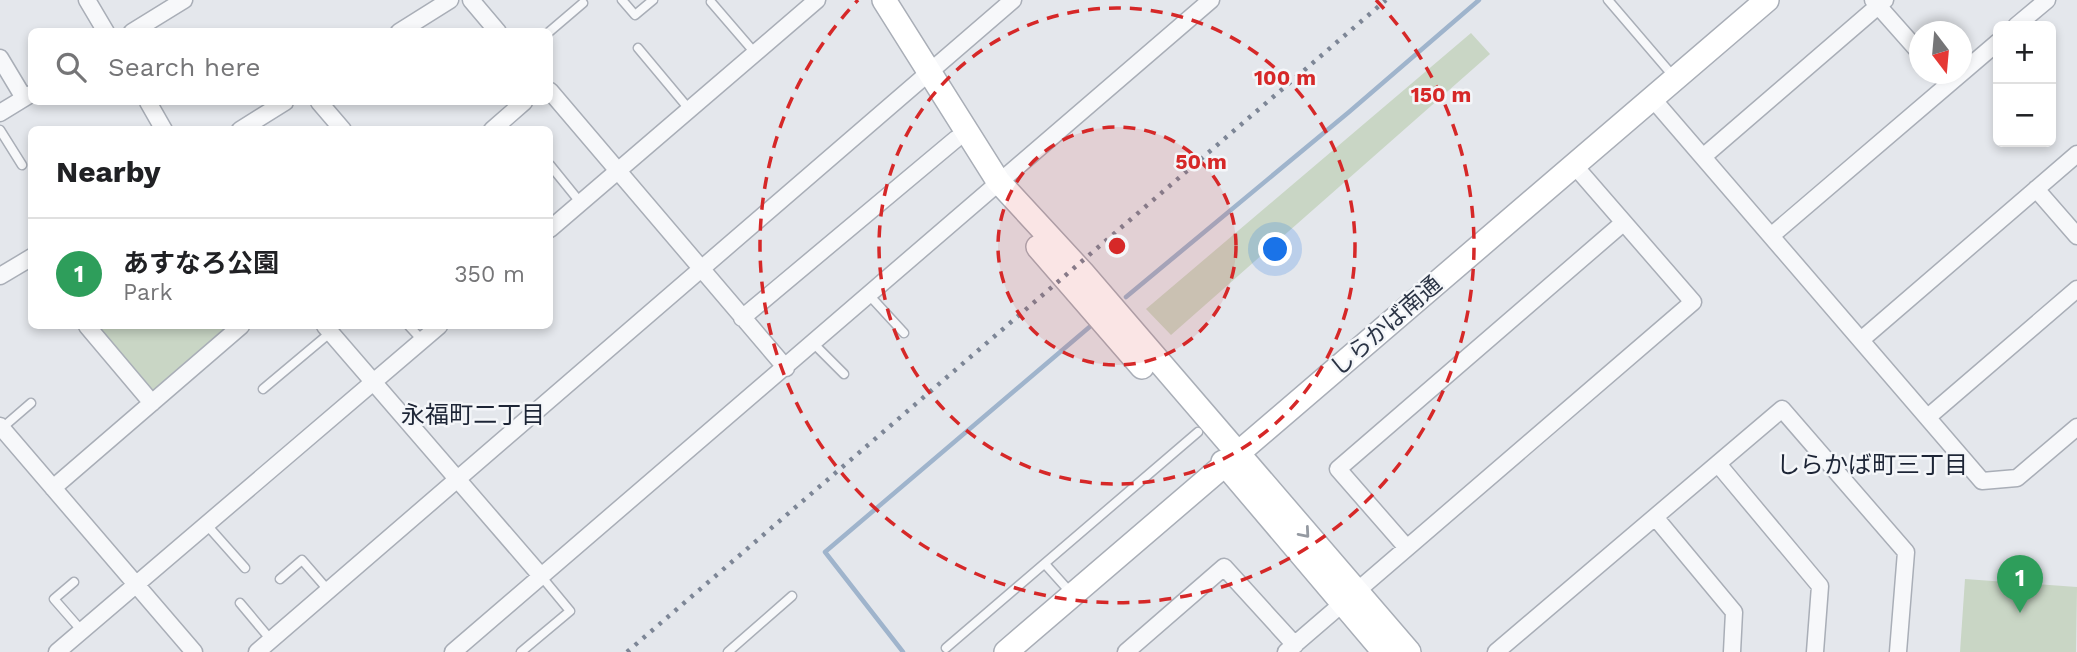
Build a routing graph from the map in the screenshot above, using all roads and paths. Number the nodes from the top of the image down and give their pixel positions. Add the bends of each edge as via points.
1 (86, 0) edge
2 (184, 0) edge
3 (450, 0) edge
4 (471, 0) edge
5 (622, 0) edge
6 (653, 0) edge
7 (817, 0) edge
8 (866, 0) edge
9 (884, 0) edge
10 (1013, 0) edge
11 (1211, 0) edge
12 (1608, 0) edge
13 (1767, 0) edge
14 (2047, 0) edge
15 (711, 2) dead end
16 (1879, 2) edge
17 (583, 4) dead end
18 (2022, 21) edge
19 (104, 28) edge
20 (138, 28) edge
21 (405, 28) edge
22 (495, 28) edge
23 (553, 29) edge
24 (1909, 39) edge
25 (1993, 45) edge
26 (638, 48) dead end
27 (755, 53) junction
28 (0, 58) edge
29 (1972, 59) edge
30 (924, 76) junction
31 (1675, 79) junction
32 (1938, 84) edge
33 (553, 94) edge
34 (28, 96) edge
35 (1652, 98) junction
36 (150, 105) edge
37 (280, 105) edge
38 (322, 105) edge
39 (521, 105) edge
40 (689, 109) junction
41 (0, 113) edge
42 (162, 126) edge
43 (246, 126) edge
44 (340, 126) edge
45 (497, 126) edge
46 (0, 130) edge
47 (956, 139) junction
48 (2077, 154) edge
49 (1704, 156) junction
50 (22, 165) dead end
51 (1574, 165) junction
52 (553, 169) edge
53 (617, 169) junction
54 (993, 186) junction
55 (2036, 189) junction
56 (580, 202) junction
57 (1623, 223) junction
58 (553, 226) edge
59 (1772, 235) junction
60 (2077, 236) edge
61 (28, 260) edge
62 (700, 270) junction
63 (0, 276) edge
64 (2077, 289) edge
65 (869, 295) junction
66 (742, 318) junction
67 (90, 329) edge
68 (238, 329) edge
69 (328, 329) edge
70 (412, 329) edge
71 (435, 329) edge
72 (904, 332) dead end
73 (422, 340) junction
74 (1861, 340) junction
75 (814, 344) junction
76 (786, 369) junction
77 (844, 374) dead end
78 (374, 382) junction
79 (263, 389) dead end
80 (30, 403) dead end
81 (152, 403) junction
82 (1928, 417) junction
83 (1, 427) edge
84 (2077, 427) edge
85 (1198, 432) junction
86 (1232, 460) junction
87 (1718, 464) junction
88 (458, 478) junction
89 (53, 488) junction
90 (1655, 517) junction
91 (206, 524) junction
92 (1407, 548) junction
93 (1045, 564) junction
94 (245, 568) dead end
95 (541, 576) junction
96 (280, 579) dead end
97 (74, 582) dead end
98 (135, 585) junction
99 (328, 590) junction
100 (1073, 595) junction
101 (792, 596) dead end
102 (1350, 598) junction
103 (240, 603) dead end
104 (82, 631) junction
105 (271, 640) junction
106 (946, 648) dead end
107 (1291, 648) edge
108 (57, 652) edge
109 (194, 652) edge
110 (257, 652) edge
111 (453, 652) edge
112 (522, 652) edge
113 (728, 652) edge
114 (1006, 652) edge
115 (1126, 652) edge
116 (1384, 652) edge
117 (1409, 652) edge
118 (1497, 652) edge
119 (1732, 652) edge
120 (1815, 652) edge
121 (1898, 652) edge

1 - 19 street
2 - 20 street
3 - 21 street
4 - 22 street
5 - 6 lane via 635,15
7 - 27 street
8 - 30 street
9 - 30 street
10 - 30 street
11 - 54 street
12 - 31 lane
13 - 31 street, しらかば南通
14 - 18 street
15 - 27 lane
16 - 24 street
16 - 49 street
17 - 23 lane
25 - 29 street
26 - 40 lane
27 - 40 street
28 - 34 street
30 - 47 street
30 - 54 street
30 - 62 street
31 - 35 street, しらかば南通
32 - 59 street
33 - 53 street
34 - 41 street
35 - 49 street
35 - 51 street, しらかば南通
36 - 42 street
37 - 43 street
38 - 44 street
39 - 45 street
40 - 53 street
46 - 50 lane
47 - 54 street
47 - 66 street
48 - 55 street
49 - 59 street
51 - 57 street
51 - 86 street, しらかば南通
52 - 56 lane
53 - 56 street
53 - 62 street
54 - 65 street
54 - 85 street
54 - 86 street via 1082,272
55 - 60 street
55 - 74 street
56 - 58 street
57 - 92 street via 1338,468
57 - 92 street via 1693,302
59 - 74 street
61 - 63 street
62 - 66 street
62 - 88 street
64 - 82 street
65 - 72 lane
65 - 75 street
66 - 76 street
67 - 81 street
68 - 81 street
69 - 78 street
69 - 79 lane
70 - 73 lane
71 - 73 street
73 - 78 street
74 - 82 street
75 - 76 street
75 - 77 lane
76 - 95 street
78 - 88 street
78 - 91 street
80 - 83 lane
81 - 89 street
82 - 84 street via 1982,481 2017,478
83 - 89 street
85 - 86 street
85 - 93 lane
86 - 100 street, しらかば南通
86 - 102 street
87 - 90 street
87 - 120 street via 1820,586
87 - 121 street via 1782,409 1906,552
88 - 95 street
88 - 99 street
89 - 98 street
90 - 118 street
90 - 119 street via 1734,612
91 - 94 lane
91 - 98 street
92 - 102 street
93 - 100 lane
93 - 106 lane
95 - 111 street
95 - 112 lane via 570,611
96 - 99 lane via 302,560
97 - 104 lane via 54,599
98 - 104 street
98 - 109 street
99 - 105 street
100 - 114 street, しらかば南通
101 - 113 lane
102 - 107 street
102 - 116 street
102 - 117 street
103 - 105 lane
104 - 108 street
105 - 110 street
107 - 115 street via 1224,567

